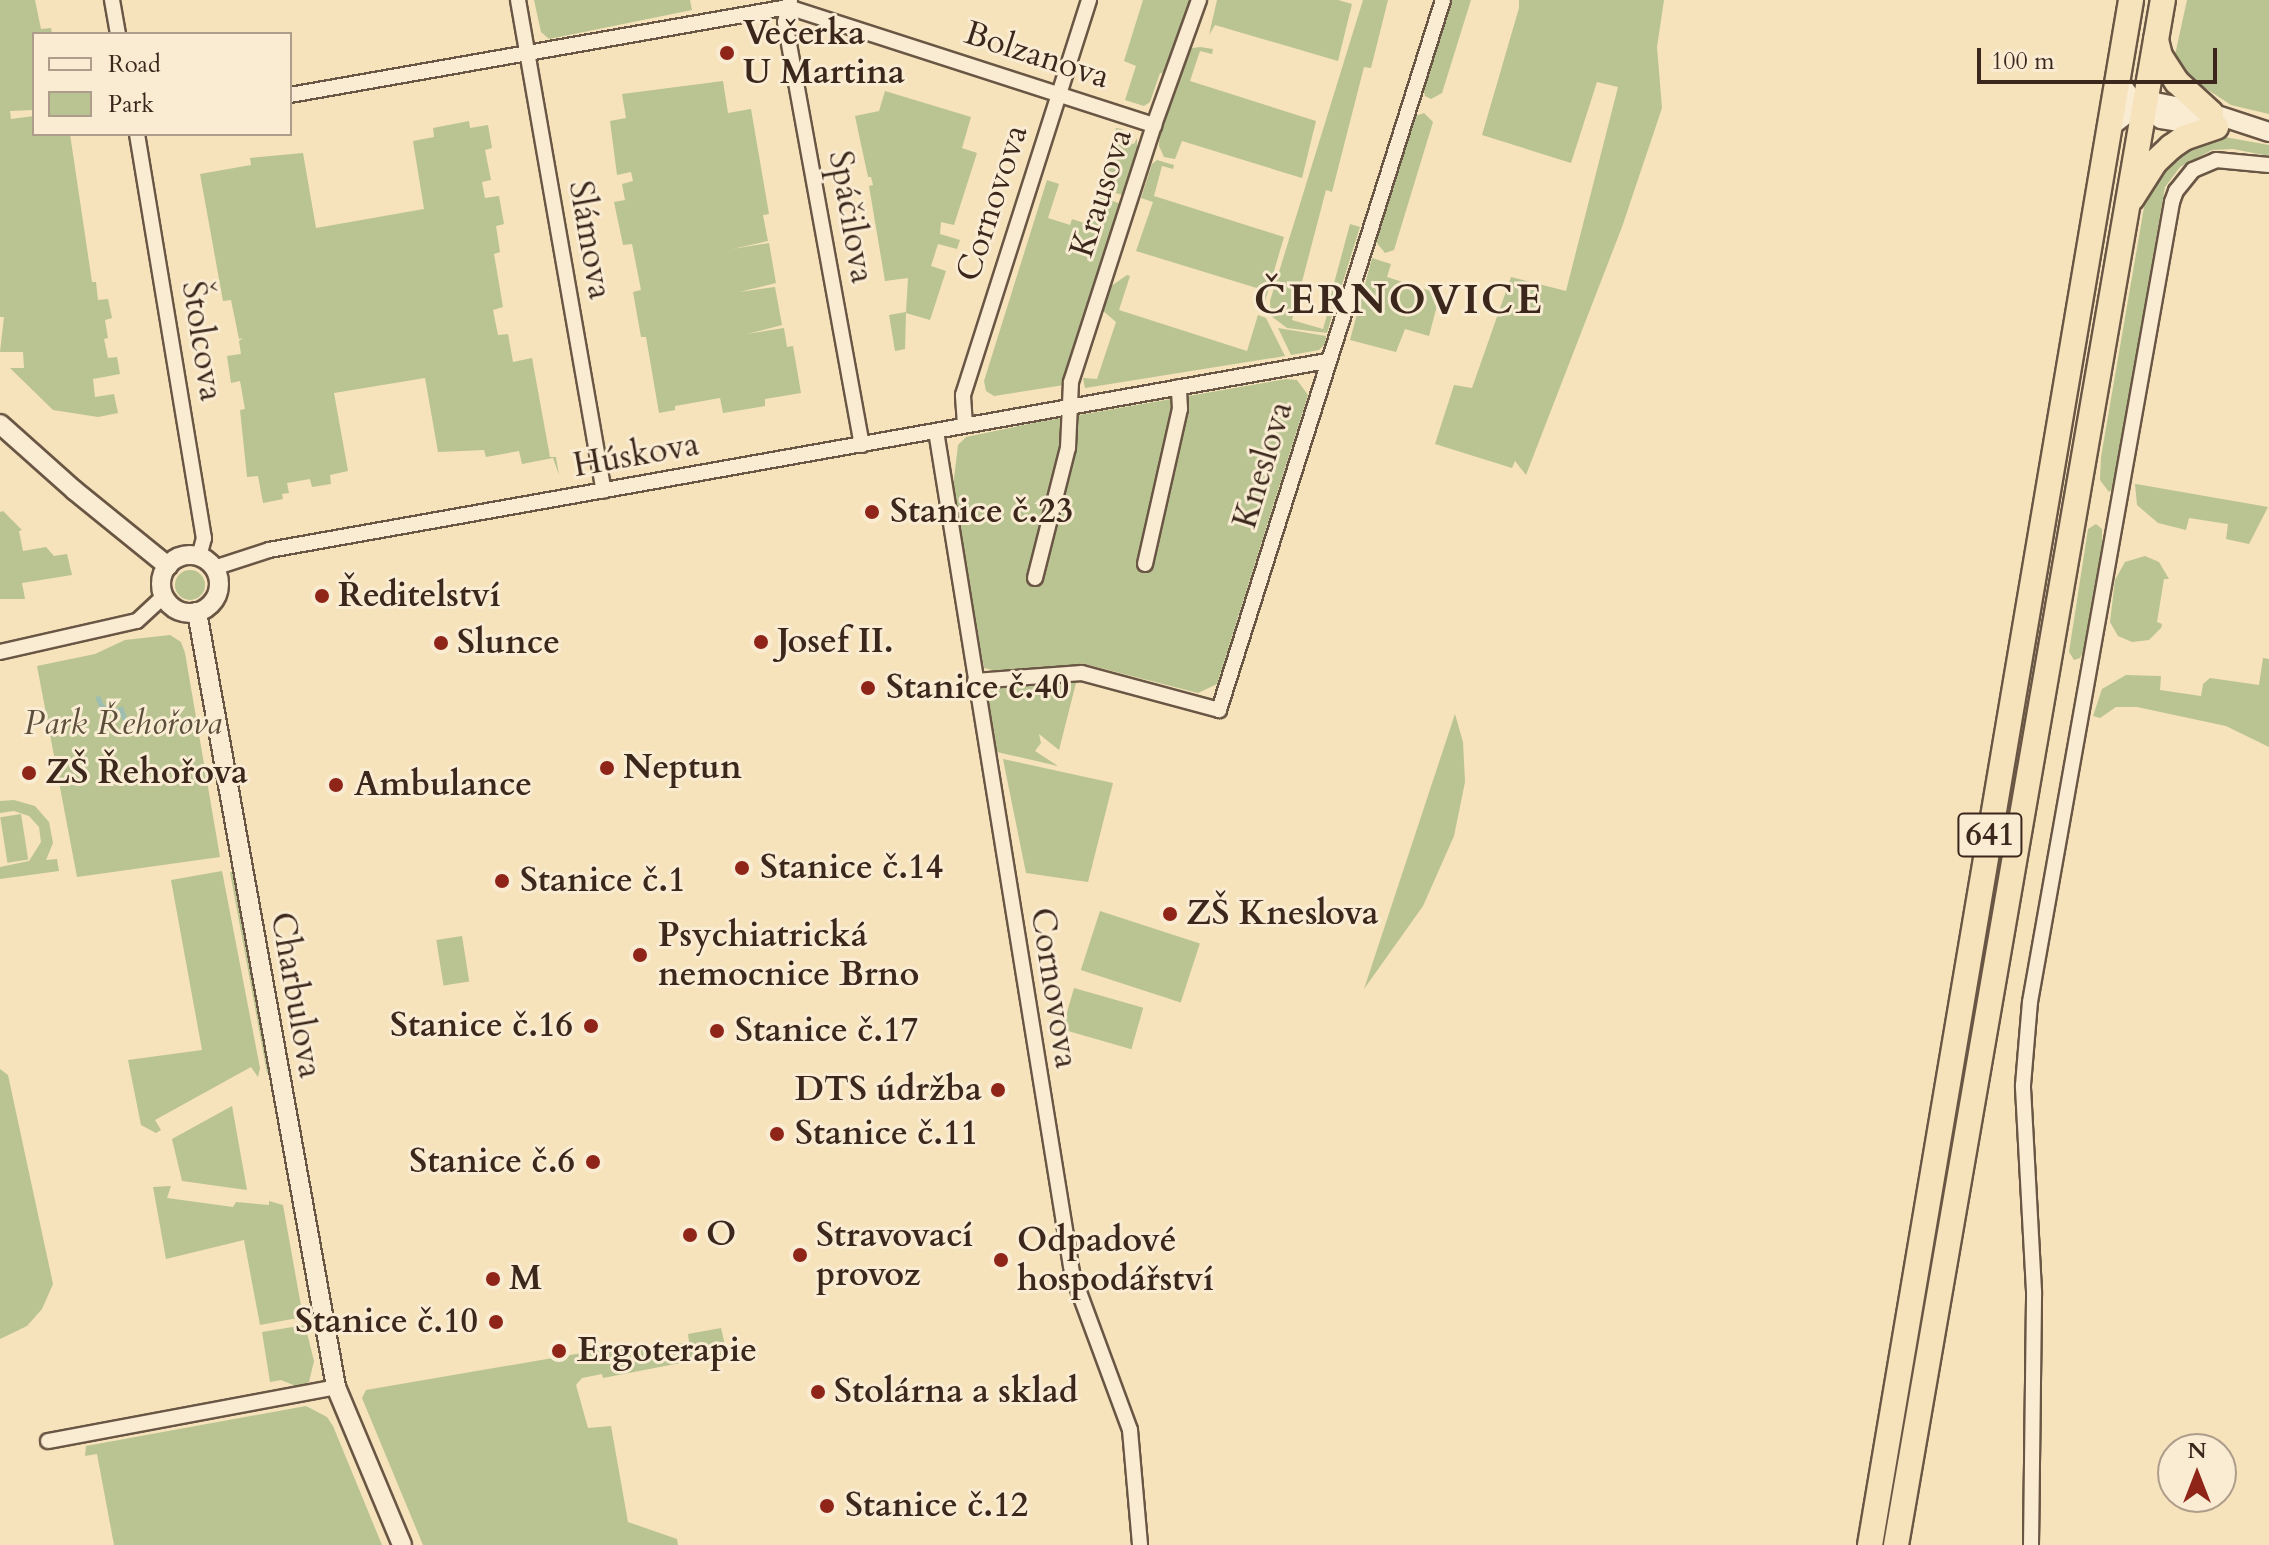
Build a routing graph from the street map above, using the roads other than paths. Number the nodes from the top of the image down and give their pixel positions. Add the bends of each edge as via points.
1 (112, 0) edge
2 (518, 0) edge
3 (1089, 0) edge
4 (1199, 0) edge
5 (1443, 0) edge
6 (2131, 0) edge
7 (2163, 0) edge
8 (789, 4) edge
9 (118, 32) edge
10 (2156, 40) junction
11 (528, 55) junction
12 (2117, 78) junction
13 (1058, 93) junction
14 (292, 95) edge
15 (2143, 106) junction
16 (2213, 120) junction
17 (1154, 125) junction
18 (2111, 126) junction
19 (2269, 132) edge
20 (137, 136) edge
21 (2269, 165) edge
22 (2123, 218) junction
23 (1327, 361) junction
24 (1179, 387) junction
25 (1070, 406) junction
26 (0, 424) edge
27 (965, 425) junction
28 (936, 431) junction
29 (862, 445) junction
30 (604, 491) junction
31 (199, 557) junction
32 (1145, 564) dead end
33 (168, 566) junction
34 (214, 568) junction
35 (1035, 578) dead end
36 (164, 596) junction
37 (197, 612) junction
38 (0, 652) edge
39 (975, 681) junction
40 (336, 1387) junction
41 (48, 1441) dead end
42 (402, 1545) edge
43 (1140, 1545) edge
44 (1870, 1545) edge
45 (1896, 1545) edge
46 (2031, 1545) edge

1 - 9 street
2 - 11 street, Slámova
3 - 13 street, Cornovova
4 - 17 street, Krausova
5 - 23 street, Kneslova
6 - 12 highway, 641
7 - 10 highway, 641
8 - 11 street, Bolzanova
8 - 13 street, Bolzanova
8 - 29 street, Spáčilova via 785,22
10 - 15 highway, 641
10 - 16 highway via 2168,71
11 - 14 street, Bolzanova
11 - 30 street, Slámova
12 - 15 street
12 - 18 highway, 641
13 - 17 street, Bolzanova
13 - 27 street, Cornovova via 963,395
15 - 16 street via 2161,119
15 - 18 street
15 - 22 highway, 641
16 - 19 street
16 - 22 highway via 2155,162
17 - 25 street, Krausova via 1071,382
18 - 44 highway, 641
20 - 31 street, Štolcova via 203,531
21 - 46 street via 2216,160 2193,170 2172,202 2030,1002 2023,1085 2034,1291
22 - 45 highway, 641
23 - 24 street, Húskova
23 - 39 street, Kneslova via 1219,710 1082,673
24 - 25 street, Húskova
24 - 32 street via 1180,409
25 - 27 street, Húskova
25 - 35 street via 1068,448
26 - 33 street
27 - 28 street, Húskova
28 - 29 street, Húskova
28 - 39 street, Cornovova
29 - 30 street, Húskova
30 - 34 street, Húskova via 269,550
31 - 33 street via 183,557
31 - 34 street
33 - 36 street via 162,579
34 - 37 street via 217,596
36 - 37 street via 181,612
36 - 38 street via 137,621
37 - 40 street, Charbulova
39 - 43 street, Cornovova via 1072,1273 1130,1430
40 - 41 street
40 - 42 street, Charbulova

